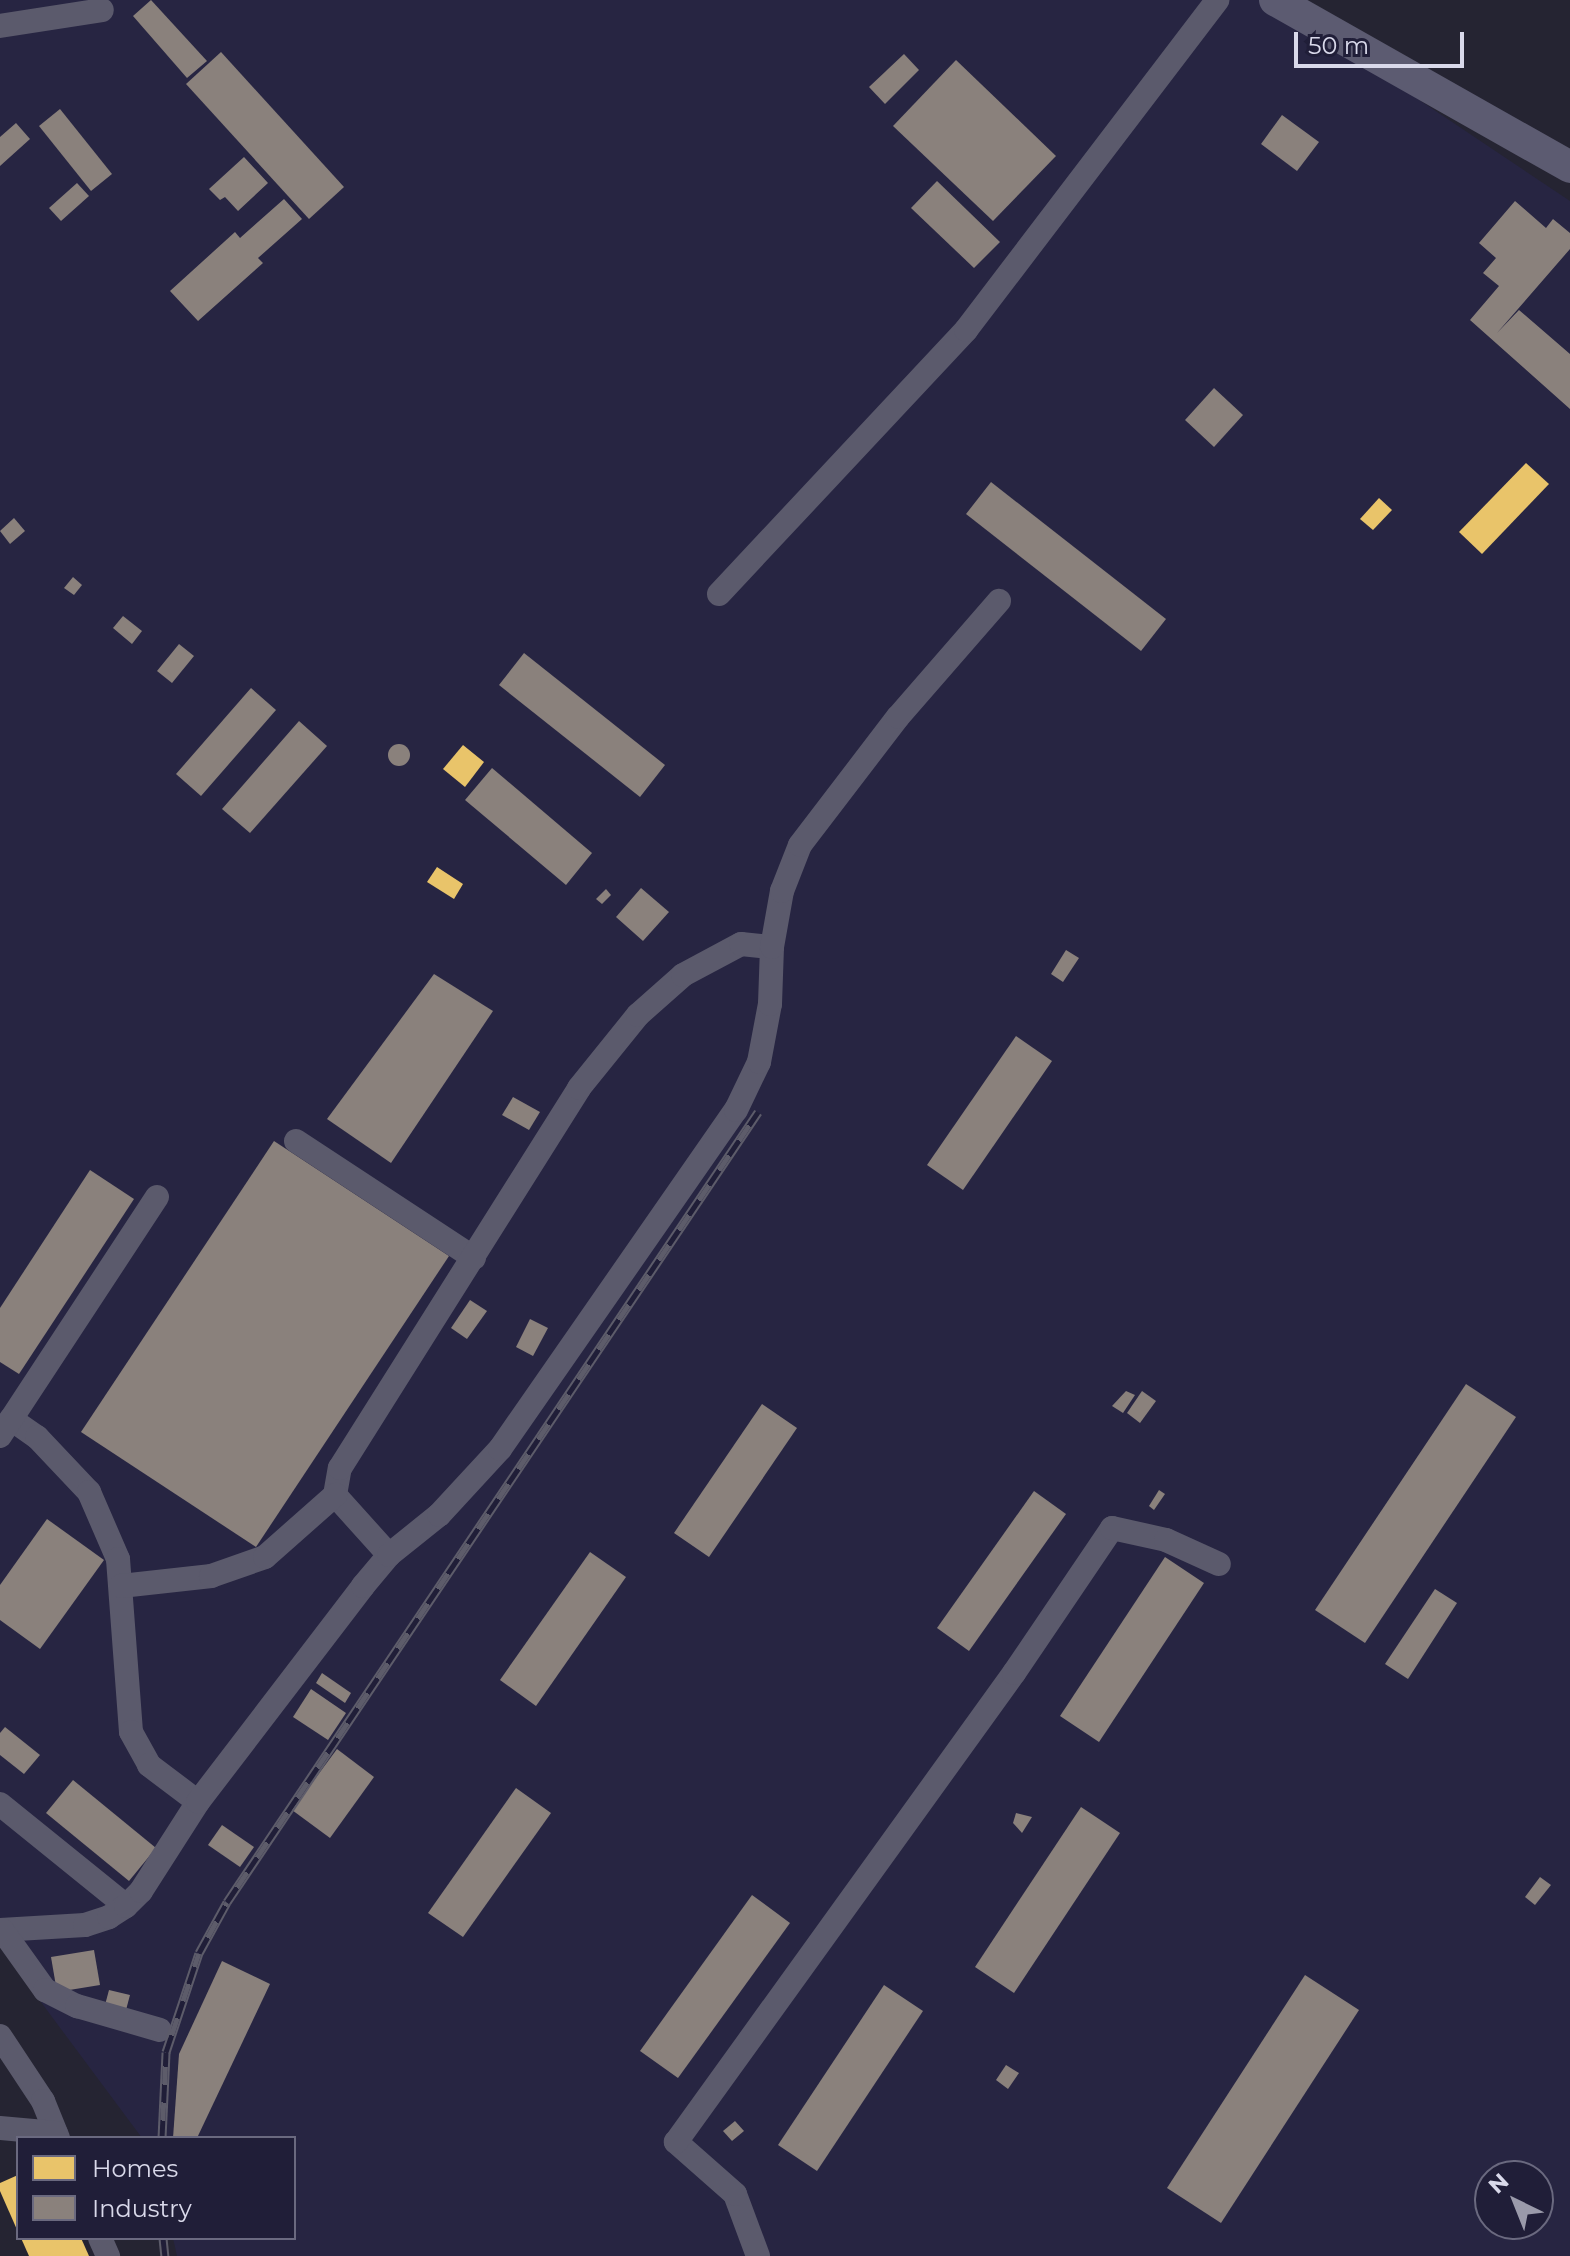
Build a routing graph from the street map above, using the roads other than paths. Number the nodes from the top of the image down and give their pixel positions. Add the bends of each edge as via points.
1 (1217, 0) edge
2 (1275, 0) edge
3 (102, 10) dead end
4 (0, 26) edge
5 (1570, 167) edge
6 (719, 594) dead end
7 (999, 601) dead end
8 (772, 947) junction
9 (296, 1141) dead end
10 (157, 1197) dead end
11 (474, 1258) junction
12 (6, 1427) edge
13 (335, 1495) junction
14 (389, 1555) junction
15 (1219, 1564) dead end
16 (121, 1586) junction
17 (198, 1802) junction
18 (0, 1804) edge
19 (126, 1906) junction
20 (1, 1930) edge
21 (160, 2030) dead end
22 (0, 2036) edge
23 (0, 2128) edge
24 (57, 2136) edge
25 (758, 2256) edge

1 - 6 lane via 966,330
2 - 5 main road
3 - 4 lane
7 - 8 lane via 898,717 800,845 789,864
8 - 11 lane via 741,944 683,975 638,1015 579,1088
8 - 14 lane via 770,1004 759,1062 736,1110 500,1449 439,1515
9 - 11 lane
10 - 12 lane
11 - 13 lane via 340,1468
12 - 16 lane via 37,1437 89,1492 118,1559
13 - 14 lane
13 - 16 lane via 265,1557 211,1576
14 - 17 lane
15 - 25 lane via 1166,1540 1112,1528 1014,1673 676,2142 735,2194
16 - 17 lane via 131,1732 149,1765
17 - 19 lane
18 - 19 lane
19 - 20 lane via 85,1925
20 - 21 lane via 45,1990 77,2006
22 - 24 lane via 43,2101
23 - 24 lane

